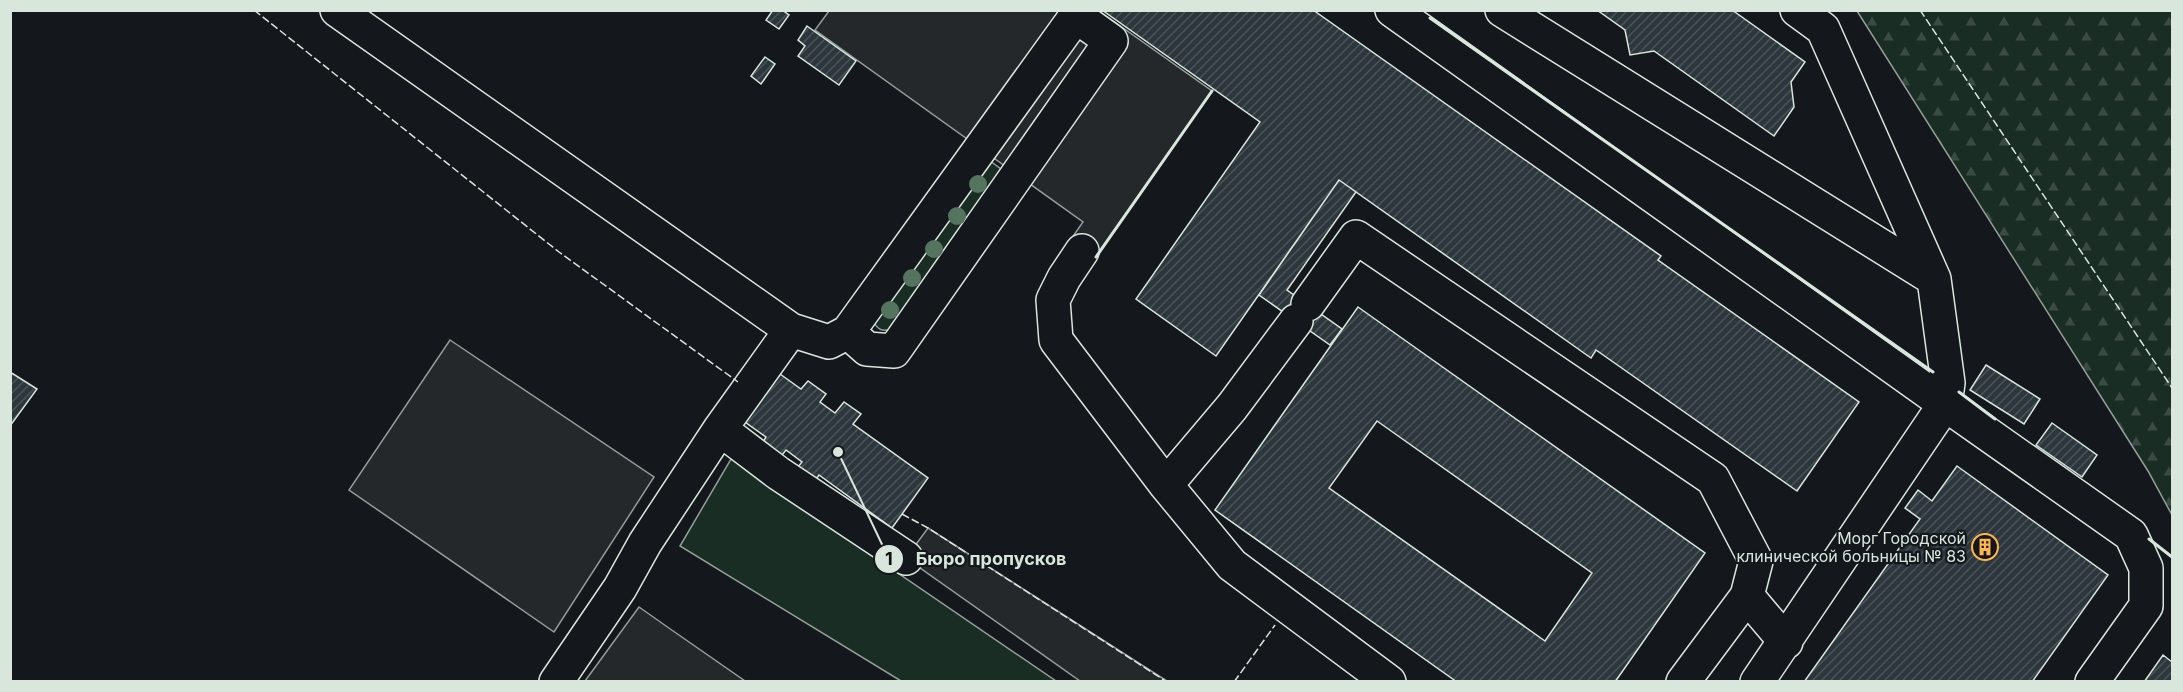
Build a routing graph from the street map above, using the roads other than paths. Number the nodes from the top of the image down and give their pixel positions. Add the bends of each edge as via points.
1 (337, 10) edge
2 (1392, 10) edge
3 (1502, 10) edge
4 (1797, 10) edge
5 (1082, 251) dead end
6 (1934, 279) junction
7 (791, 330) junction
8 (848, 332) junction
9 (1945, 404) junction
10 (720, 429) junction
11 (1166, 485) junction
12 (906, 558) dead end
13 (1746, 596) junction
14 (1786, 642) junction
15 (556, 681) edge
16 (1389, 681) edge
17 (1683, 681) edge
18 (1757, 681) edge
19 (2092, 681) edge

1 - 7 lane
2 - 9 lane
3 - 6 lane
4 - 6 lane via 1823,29
5 - 11 lane via 1053,300 1056,340
6 - 9 lane via 1948,383
7 - 8 lane via 829,342
7 - 10 lane
8 - 8 lane via 867,349 894,351 1111,41 1076,16
9 - 14 lane
9 - 19 lane via 2131,535 2146,568 2146,606
10 - 12 lane via 778,473
10 - 15 lane
11 - 13 lane via 1232,407 1356,237 1713,479 1756,561
11 - 16 lane via 1232,565
13 - 14 lane
13 - 17 lane
14 - 18 lane

